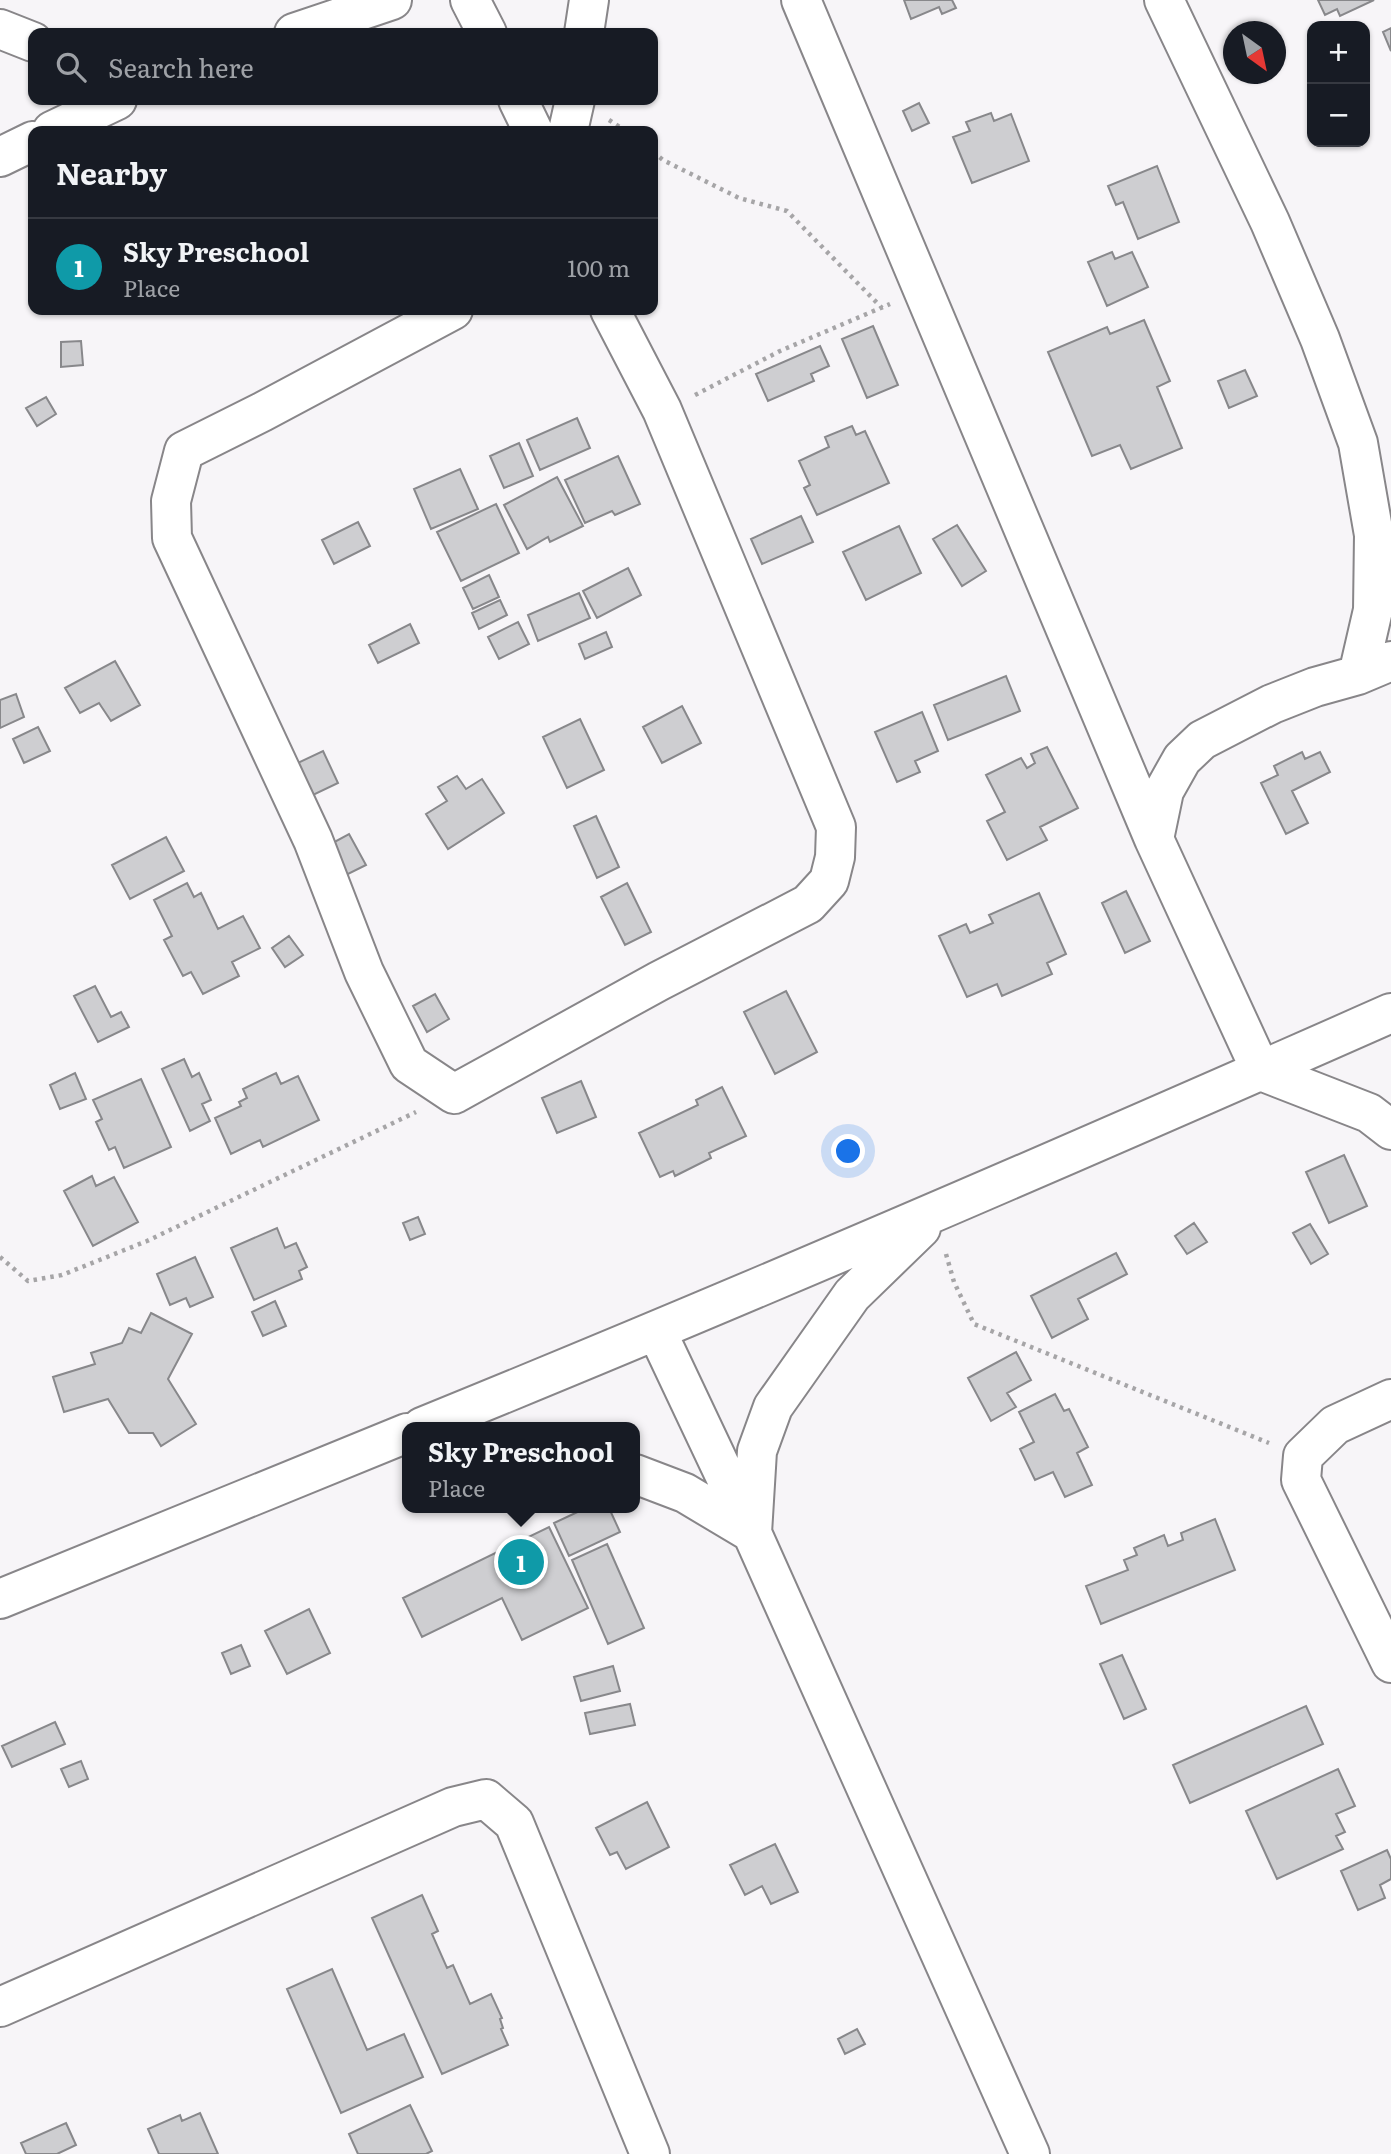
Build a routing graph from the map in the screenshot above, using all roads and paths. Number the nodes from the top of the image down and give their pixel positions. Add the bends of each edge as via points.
1 (392, 0) edge
2 (470, 0) edge
3 (589, 0) edge
4 (801, 0) edge
5 (1164, 0) edge
6 (308, 28) edge
7 (484, 28) edge
8 (585, 28) edge
9 (0, 29) edge
10 (28, 40) edge
11 (107, 105) edge
12 (520, 105) edge
13 (574, 105) edge
14 (62, 126) edge
15 (531, 126) edge
16 (569, 126) edge
17 (28, 143) edge
18 (658, 156) edge
19 (0, 157) edge
20 (923, 290) junction
21 (882, 307) junction
22 (444, 315) edge
23 (613, 315) edge
24 (662, 410) junction
25 (1374, 668) edge
26 (1154, 839) junction
27 (1391, 1013) edge
28 (1261, 1071) junction
29 (454, 1094) junction
30 (1391, 1130) edge
31 (935, 1214) junction
32 (0, 1258) edge
33 (657, 1332) junction
34 (1391, 1399) edge
35 (439, 1422) edge
36 (402, 1437) edge
37 (1303, 1456) junction
38 (640, 1476) edge
39 (752, 1533) junction
40 (0, 1599) edge
41 (1391, 1663) edge
42 (0, 2007) edge
43 (650, 2154) edge
44 (1030, 2154) edge

1 - 6 street
2 - 7 street
3 - 8 street
4 - 20 street
5 - 25 street via 1275,234 1358,443 1374,535
9 - 10 street
11 - 14 street
12 - 15 street
13 - 16 street
17 - 19 street
18 - 21 path via 739,198 787,211
20 - 21 path
20 - 26 street
21 - 24 path
22 - 29 street via 184,451 171,501 172,538 313,840 364,972 410,1064
23 - 24 street
24 - 29 street via 836,827 829,881 808,905
25 - 26 street via 1272,704 1202,740 1182,759 1164,791
26 - 28 street
27 - 28 street
28 - 30 street via 1369,1114
28 - 31 street
29 - 32 path via 147,1241 62,1275 28,1281
31 - 33 street
31 - 37 path via 954,1282 974,1324
31 - 39 street via 852,1295 773,1407 757,1451
33 - 35 street
33 - 39 street
34 - 37 street via 1335,1425
36 - 40 street
37 - 41 street via 1301,1480
38 - 39 street via 685,1493
39 - 44 street
42 - 43 street via 453,1807 485,1799 514,1823

